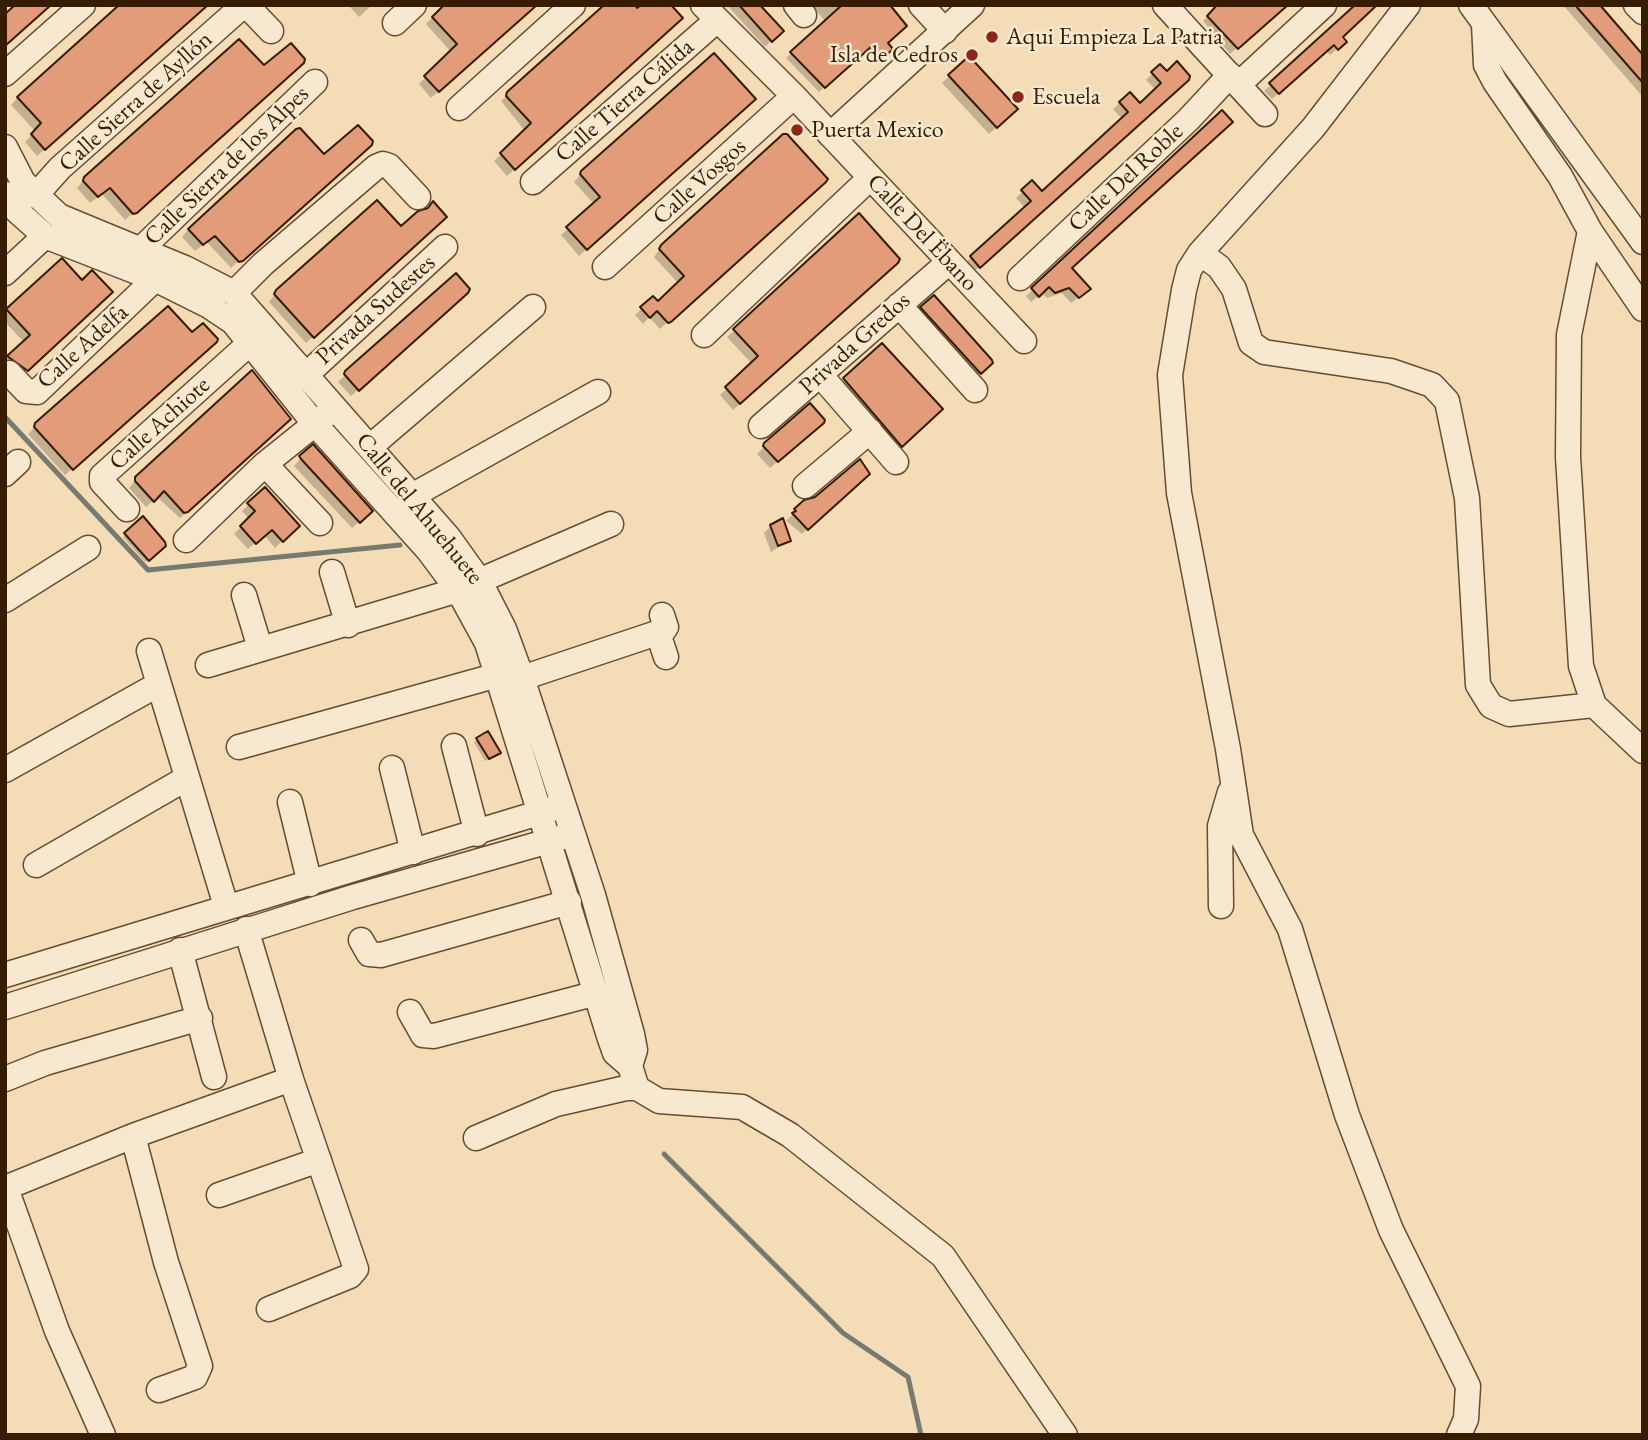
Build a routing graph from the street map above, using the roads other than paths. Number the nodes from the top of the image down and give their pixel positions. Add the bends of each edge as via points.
1 (83, 5) edge
2 (414, 5) edge
3 (573, 5) edge
4 (921, 5) edge
5 (972, 5) edge
6 (1324, 5) edge
7 (1408, 5) edge
8 (1636, 5) edge
9 (1178, 10) edge
10 (1643, 12) edge
11 (710, 13) edge
12 (1478, 14) edge
13 (394, 23) dead end
14 (271, 31) dead end
15 (944, 31) junction
16 (5, 74) edge
17 (1234, 80) junction
18 (315, 82) dead end
19 (794, 96) junction
20 (459, 108) dead end
21 (1265, 114) dead end
22 (830, 135) junction
23 (5, 147) edge
24 (870, 178) junction
25 (533, 182) dead end
26 (5, 194) edge
27 (35, 196) junction
28 (418, 197) dead end
29 (1590, 231) junction
30 (45, 236) junction
31 (1643, 242) edge
32 (445, 247) dead end
33 (138, 251) junction
34 (1200, 253) junction
35 (949, 262) junction
36 (606, 267) dead end
37 (5, 273) edge
38 (1020, 278) dead end
39 (155, 279) junction
40 (234, 293) junction
41 (1639, 296) edge
42 (899, 305) junction
43 (533, 307) dead end
44 (704, 335) dead end
45 (1024, 341) dead end
46 (250, 343) junction
47 (9, 373) dead end
48 (307, 374) junction
49 (821, 376) junction
50 (975, 390) dead end
51 (598, 392) dead end
52 (336, 408) junction
53 (314, 423) junction
54 (761, 426) dead end
55 (870, 431) junction
56 (370, 447) junction
57 (895, 462) dead end
58 (265, 464) junction
59 (805, 486) dead end
60 (410, 497) junction
61 (127, 509) dead end
62 (320, 523) dead end
63 (611, 524) dead end
64 (186, 540) dead end
65 (88, 548) dead end
66 (332, 572) dead end
67 (469, 585) junction
68 (243, 595) dead end
69 (5, 600) edge
70 (348, 625) junction
71 (260, 648) junction
72 (149, 651) dead end
73 (666, 657) dead end
74 (208, 665) dead end
75 (498, 675) junction
76 (522, 678) junction
77 (159, 684) junction
78 (1594, 705) junction
79 (454, 746) dead end
80 (239, 747) dead end
81 (1643, 751) edge
82 (393, 768) dead end
83 (5, 770) edge
84 (187, 778) junction
85 (1231, 786) junction
86 (290, 802) dead end
87 (551, 810) junction
88 (477, 834) junction
89 (560, 838) junction
90 (413, 852) junction
91 (36, 865) dead end
92 (310, 884) junction
93 (350, 885) junction
94 (569, 902) junction
95 (226, 906) junction
96 (1221, 906) dead end
97 (246, 929) junction
98 (361, 940) dead end
99 (180, 950) junction
100 (5, 975) edge
101 (597, 993) junction
102 (7, 1001) edge
103 (410, 1012) dead end
104 (200, 1018) junction
105 (214, 1077) dead end
106 (633, 1077) junction
107 (5, 1079) edge
108 (291, 1079) junction
109 (132, 1136) junction
110 (476, 1138) dead end
111 (319, 1160) junction
112 (6, 1188) edge
113 (219, 1195) dead end
114 (269, 1309) dead end
115 (159, 1390) dead end
116 (103, 1435) edge
117 (1065, 1435) edge
118 (1459, 1435) edge

1 - 16 street
2 - 13 street
3 - 20 street
4 - 15 street
5 - 15 street
6 - 17 street, Calle Del Roble
7 - 34 street via 1314,128
8 - 10 street
9 - 17 street
11 - 19 street, Calle Del Ëbano
11 - 25 street, Calle Tierra Cálida
12 - 29 street via 1486,65 1560,176
12 - 31 street
14 - 27 street, Calle Sierra de Ayllón via 251,10 237,11 60,168
15 - 22 street
17 - 21 street
17 - 38 street, Calle Del Roble
18 - 33 street, Calle Sierra de los Alpes
19 - 22 street, Calle Del Ëbano
19 - 36 street, Calle Vosgos
22 - 24 street, Calle Del Ëbano
23 - 27 street, Calle del Ahuehuete
24 - 35 street, Calle Del Ëbano
24 - 44 street
26 - 30 street, Calle del Ahuehuete
27 - 33 street, Calle del Ahuehuete via 59,216
28 - 40 street via 389,166 376,167
29 - 41 street
29 - 78 street via 1569,335 1568,457 1581,666
30 - 37 street
30 - 39 street, Calle del Ahuehuete
32 - 48 street, Privada Sudestes
33 - 40 street, Calle del Ahuehuete
34 - 78 street via 1219,268 1234,289 1251,343 1264,352 1391,371 1432,385 1447,401 1467,498 1478,685 1491,706 1509,714
34 - 85 street via 1184,290 1170,375 1179,493
35 - 42 street, Privada Gredos
35 - 45 street, Calle Del Ëbano
39 - 46 street, Calle del Ahuehuete via 233,322
39 - 47 street, Calle Adelfa via 37,392 26,391
40 - 48 street, Calle del Ahuehuete
42 - 49 street, Privada Gredos
42 - 50 street
43 - 56 street
46 - 53 street, Calle del Ahuehuete
46 - 61 street, Calle Achiote via 102,476 102,482
48 - 52 street, Calle del Ahuehuete
49 - 54 street, Privada Gredos
49 - 55 street
51 - 60 street
52 - 53 street
52 - 56 street, Calle del Ahuehuete
53 - 58 street
53 - 67 street, Calle del Ahuehuete
55 - 57 street
55 - 59 street
56 - 60 street, Calle del Ahuehuete
58 - 62 street
58 - 64 street
60 - 67 street, Calle del Ahuehuete via 449,538
63 - 67 street
65 - 69 street
66 - 70 street
67 - 70 street
67 - 75 street, Calle del Ahuehuete
67 - 76 street, Calle del Ahuehuete via 504,629
68 - 71 street
70 - 71 street
71 - 74 street
72 - 77 street
73 - 76 street via 660,624
75 - 80 street
75 - 87 street, Calle del Ahuehuete
76 - 87 street, Calle del Ahuehuete
77 - 83 street
77 - 84 street
78 - 81 street
79 - 88 street
82 - 90 street
84 - 91 street
84 - 95 street
85 - 96 street via 1220,826
85 - 118 street via 1241,835 1290,929 1347,1115 1391,1230 1468,1386 1466,1419
86 - 92 street
87 - 88 street
87 - 89 street, Calle del Ahuehuete
88 - 90 street
89 - 93 street
89 - 94 street, Calle del Ahuehuete
89 - 106 street, Calle del Ahuehuete via 627,1013 635,1050
90 - 93 street
92 - 93 street
92 - 95 street
93 - 97 street
94 - 98 street via 380,955 369,954
94 - 101 street, Calle del Ahuehuete
95 - 100 street
97 - 99 street
97 - 108 street
99 - 102 street
99 - 104 street
101 - 103 street via 434,1036 423,1035
101 - 106 street, Calle del Ahuehuete via 615,1053
104 - 105 street
104 - 107 street
106 - 110 street
106 - 117 street via 659,1101 742,1107 790,1135 943,1256
108 - 109 street
108 - 111 street
109 - 112 street
109 - 115 street via 200,1366 195,1377
111 - 113 street
111 - 114 street via 354,1273
112 - 116 street via 57,1331

